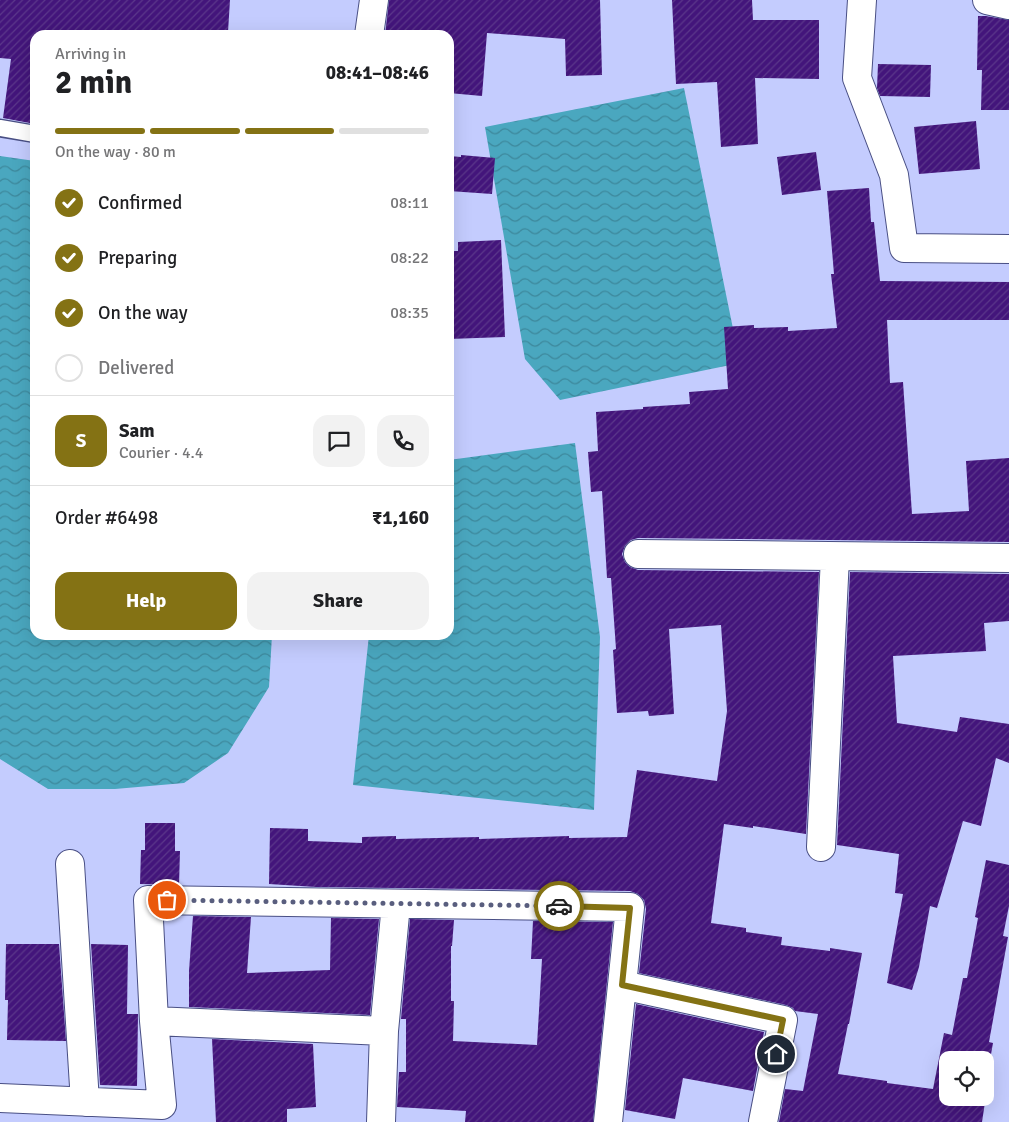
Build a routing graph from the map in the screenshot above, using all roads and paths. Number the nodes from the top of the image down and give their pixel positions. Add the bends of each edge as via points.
1 (374, 0) edge
2 (862, 0) edge
3 (987, 0) edge
4 (1009, 5) edge
5 (370, 30) edge
6 (0, 128) edge
7 (30, 133) edge
8 (1009, 249) edge
9 (638, 554) dead end
10 (835, 557) junction
11 (1009, 558) edge
12 (821, 847) dead end
13 (70, 864) dead end
14 (396, 904) junction
15 (622, 985) junction
16 (154, 1021) junction
17 (384, 1030) junction
18 (0, 1098) edge
19 (86, 1102) junction
20 (381, 1122) edge
21 (608, 1122) edge
22 (763, 1122) edge

1 - 5 street
2 - 8 street via 857,78 894,175 904,248
3 - 4 street
6 - 7 lane
9 - 10 street
10 - 11 street
10 - 12 street
13 - 19 street
14 - 15 street via 630,908
14 - 16 street via 148,900
14 - 17 street
15 - 21 street
15 - 22 street via 783,1020
16 - 17 street
16 - 19 street via 162,1105
17 - 20 street
18 - 19 street

